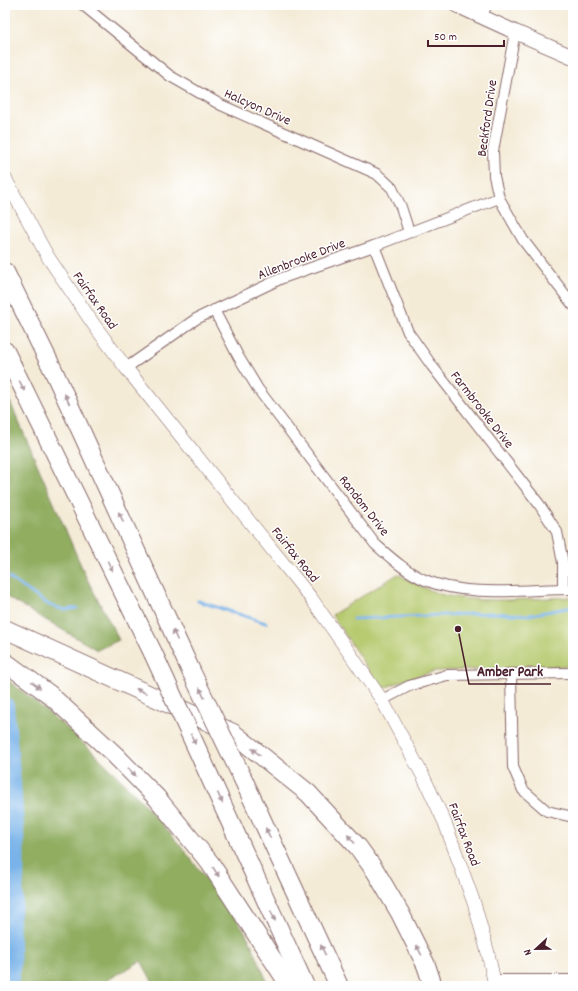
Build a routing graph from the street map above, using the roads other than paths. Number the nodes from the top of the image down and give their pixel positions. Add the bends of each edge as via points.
1 (83, 5) edge
2 (456, 5) edge
3 (484, 10) edge
4 (515, 32) junction
5 (573, 57) edge
6 (5, 178) edge
7 (498, 198) junction
8 (409, 232) junction
9 (374, 246) junction
10 (5, 272) edge
11 (573, 305) edge
12 (214, 310) junction
13 (5, 351) edge
14 (126, 368) junction
15 (568, 589) edge
16 (5, 629) edge
17 (5, 662) edge
18 (573, 673) edge
19 (511, 675) junction
20 (382, 700) junction
21 (573, 817) edge
22 (573, 980) edge
23 (495, 983) edge
24 (290, 986) edge
25 (305, 986) edge
26 (339, 986) edge
27 (433, 986) edge

1 - 8 street, Halcyon Drive via 170,76 221,105 377,174 392,188
2 - 3 main road
3 - 4 main road
4 - 5 main road
4 - 7 street, Beckford Drive via 493,151
6 - 14 street, Fairfax Road via 32,230 64,282
7 - 8 street, Allenbrooke Drive
7 - 11 street, Beckford Drive via 523,240
8 - 9 street, Allenbrooke Drive
9 - 12 street, Allenbrooke Drive via 282,278
9 - 15 street, Farmbrooke Drive via 408,332 539,504 557,532
26 -> 10 highway, bridge via 54,372
12 - 14 street, Allenbrooke Drive via 196,319
12 - 15 street, Random Drive via 258,389 375,544 399,564 424,580 460,590
13 -> 25 highway, bridge via 153,653
14 - 20 street, Fairfax Road via 311,598
27 -> 16 highway via 426,965 376,872 358,847 308,793 233,734
17 -> 24 highway via 49,694 115,754 158,798 210,863
18 - 19 street
19 - 20 street via 447,675 409,686
19 - 21 street via 513,767 523,790 547,811
20 - 23 street, Fairfax Road via 445,823 474,903
22 - 23 street

